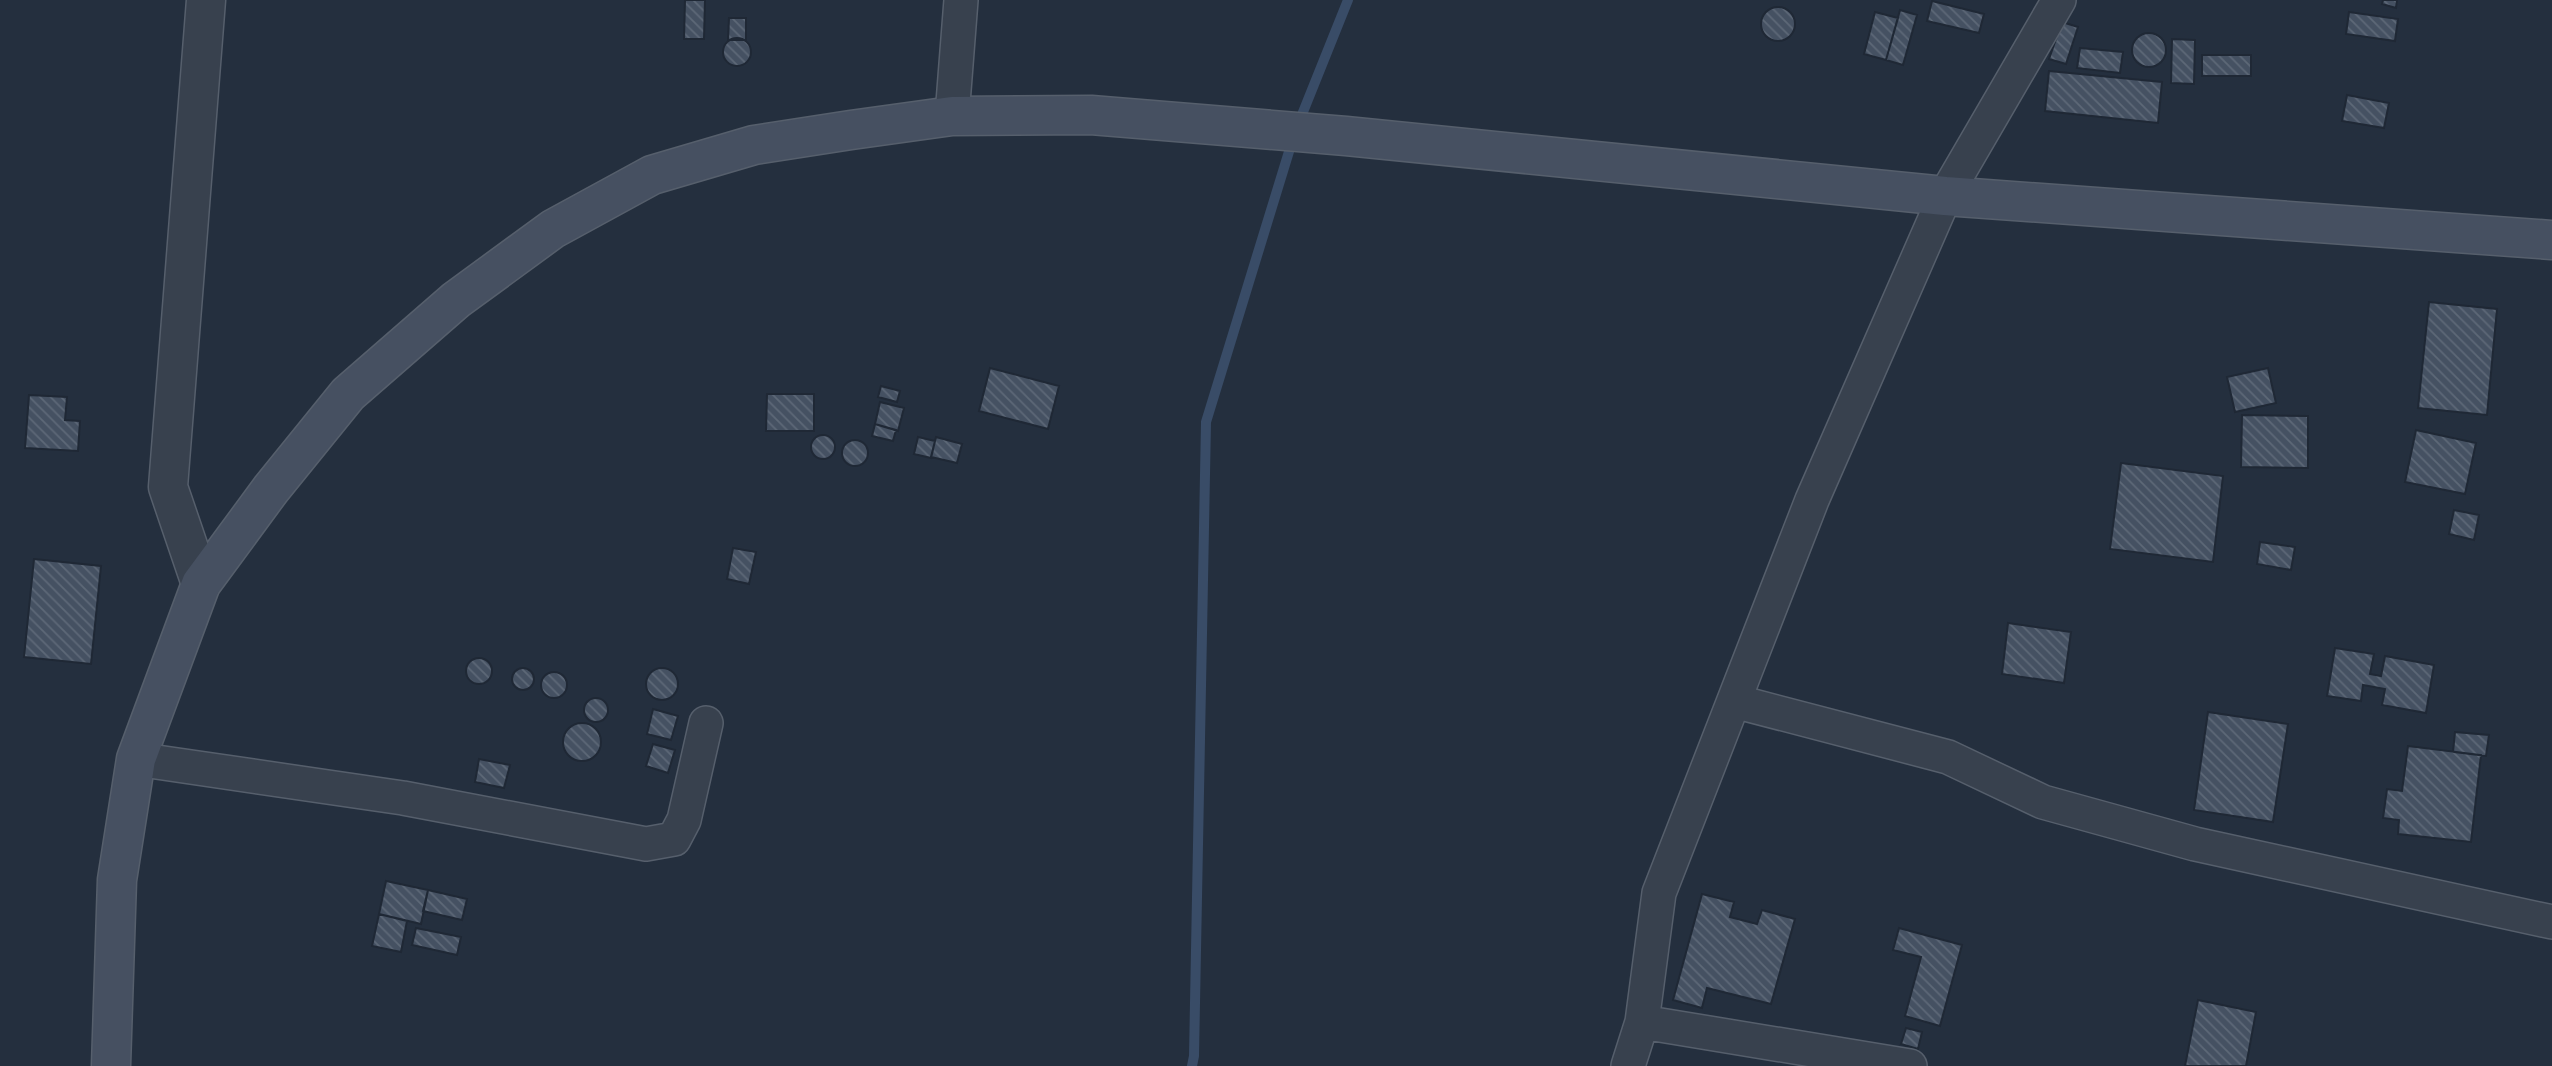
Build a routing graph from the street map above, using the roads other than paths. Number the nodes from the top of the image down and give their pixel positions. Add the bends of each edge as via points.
1 (206, 0) edge
2 (961, 0) edge
3 (2059, 0) edge
4 (953, 116) junction
5 (1945, 196) junction
6 (2552, 240) edge
7 (201, 584) junction
8 (1734, 701) junction
9 (706, 723) dead end
10 (136, 759) junction
11 (2552, 922) edge
12 (1642, 1022) junction
13 (111, 1066) edge
14 (1628, 1066) edge
15 (1910, 1066) edge

1 - 7 street via 168,487
2 - 4 street
3 - 5 street
4 - 5 main road via 1104,116
4 - 7 main road via 754,145 652,175 553,229 456,300 348,394
5 - 6 main road
5 - 8 street via 1812,500
7 - 10 main road
8 - 11 street via 1948,757 2043,802 2195,844
8 - 12 street via 1660,893
9 - 10 street via 684,820 674,839 646,845 403,798
10 - 13 main road via 117,880
12 - 14 street
12 - 15 street

